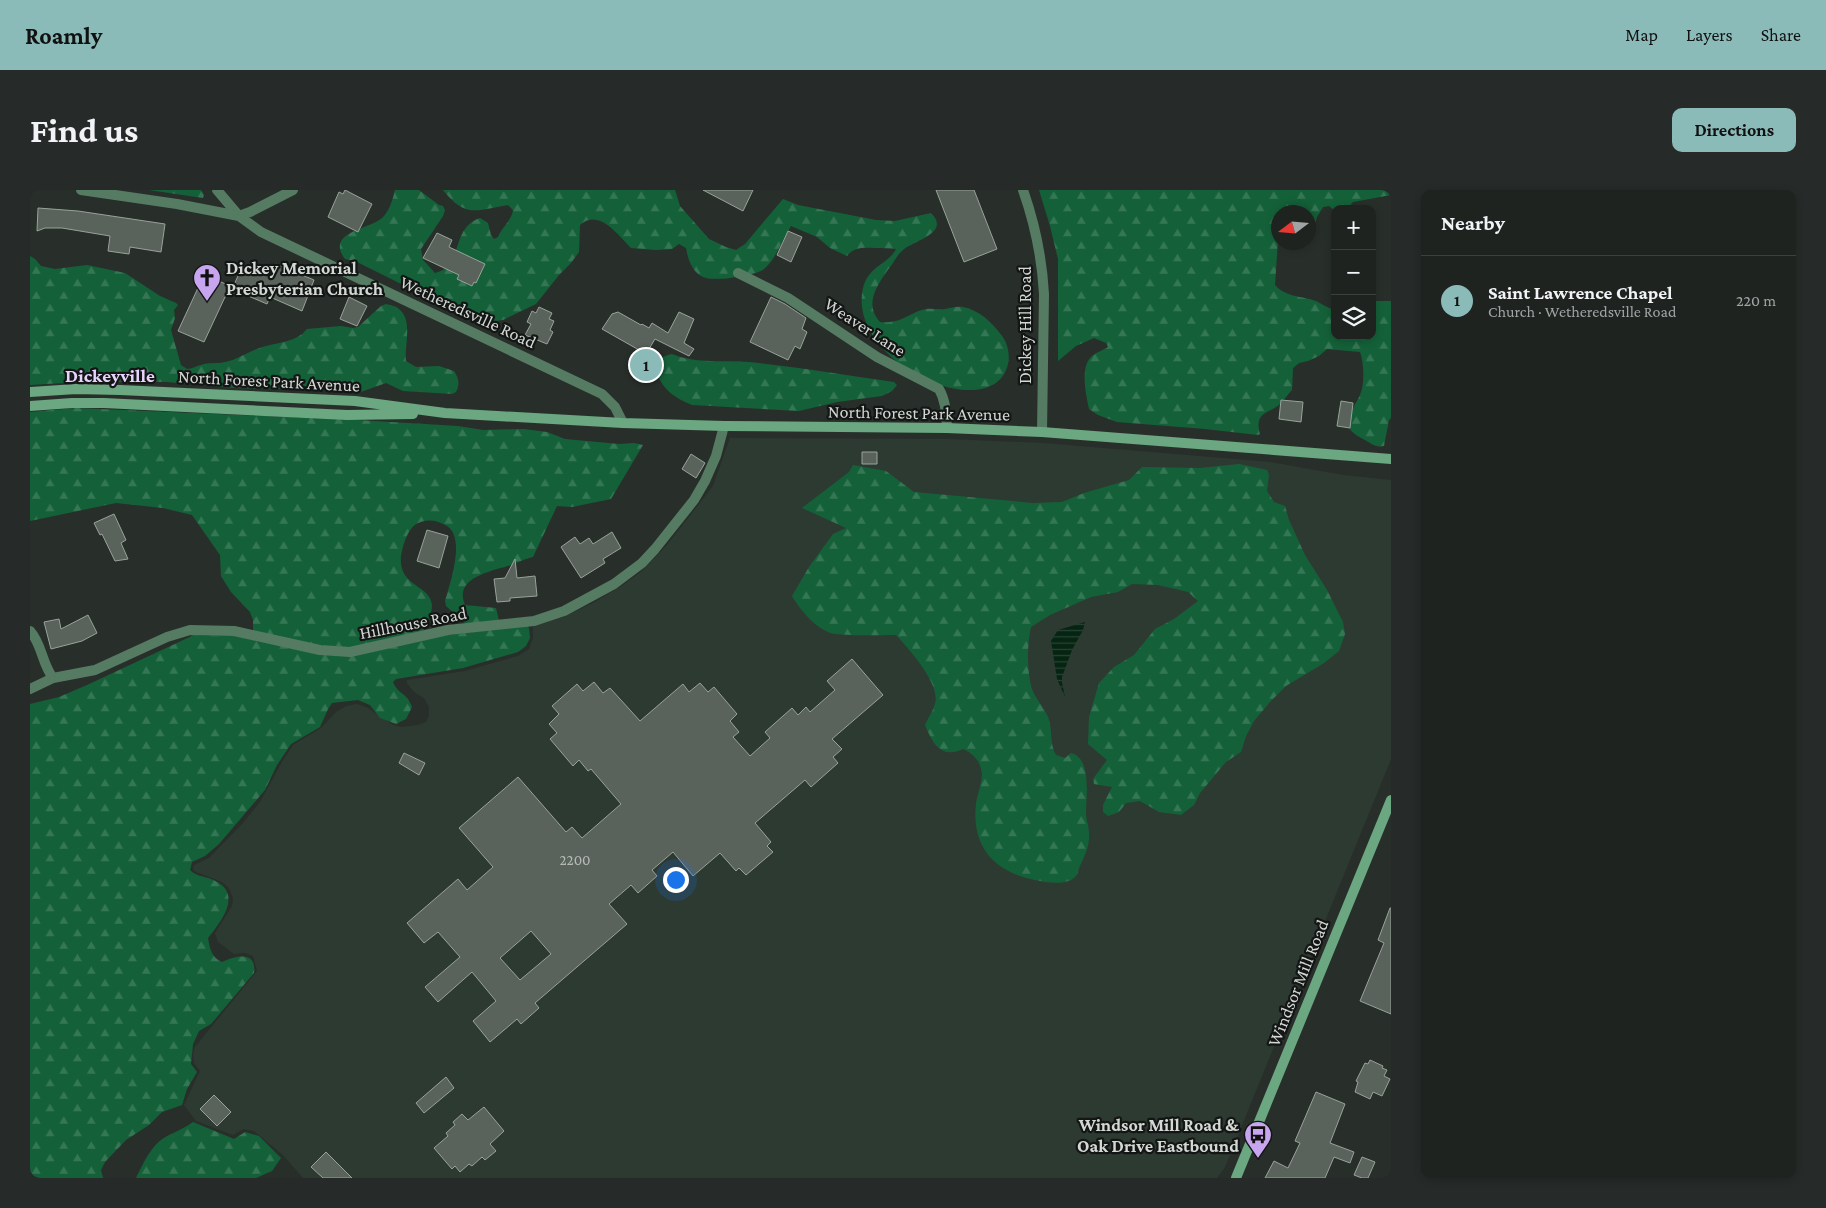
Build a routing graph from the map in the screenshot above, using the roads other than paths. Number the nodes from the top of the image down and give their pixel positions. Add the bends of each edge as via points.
1 (81, 190) edge
2 (217, 190) edge
3 (293, 190) edge
4 (1023, 190) edge
5 (239, 216) junction
6 (738, 273) dead end
7 (30, 392) edge
8 (30, 406) edge
9 (445, 413) junction
10 (623, 423) junction
11 (724, 426) junction
12 (947, 428) junction
13 (1042, 432) junction
14 (1391, 459) edge
15 (30, 630) edge
16 (53, 678) junction
17 (30, 689) edge
18 (1391, 800) edge
19 (1236, 1178) edge

1 - 5 street
2 - 5 street, Wetheredsville Road
3 - 5 street
4 - 13 street, Dickey Hill Road via 1033,219 1043,271
5 - 10 street, Wetheredsville Road via 261,232 602,394 615,407
6 - 12 street, Weaver Lane via 788,298 877,357 939,389 944,397
7 - 9 main road, North Forest Park Avenue via 120,390 355,401
8 - 9 main road, North Forest Park Avenue via 104,403 347,416
9 - 10 main road, North Forest Park Avenue
10 - 11 main road, North Forest Park Avenue
11 - 12 main road, North Forest Park Avenue
11 - 16 street, Hillhouse Road via 706,481 655,549 614,584 564,611 528,622 448,630 350,652 320,650 234,632 190,630 95,670
12 - 13 main road, North Forest Park Avenue
13 - 14 main road, North Forest Park Avenue
15 - 16 street
16 - 17 street, Hillhouse Road
18 - 19 main road, Windsor Mill Road

